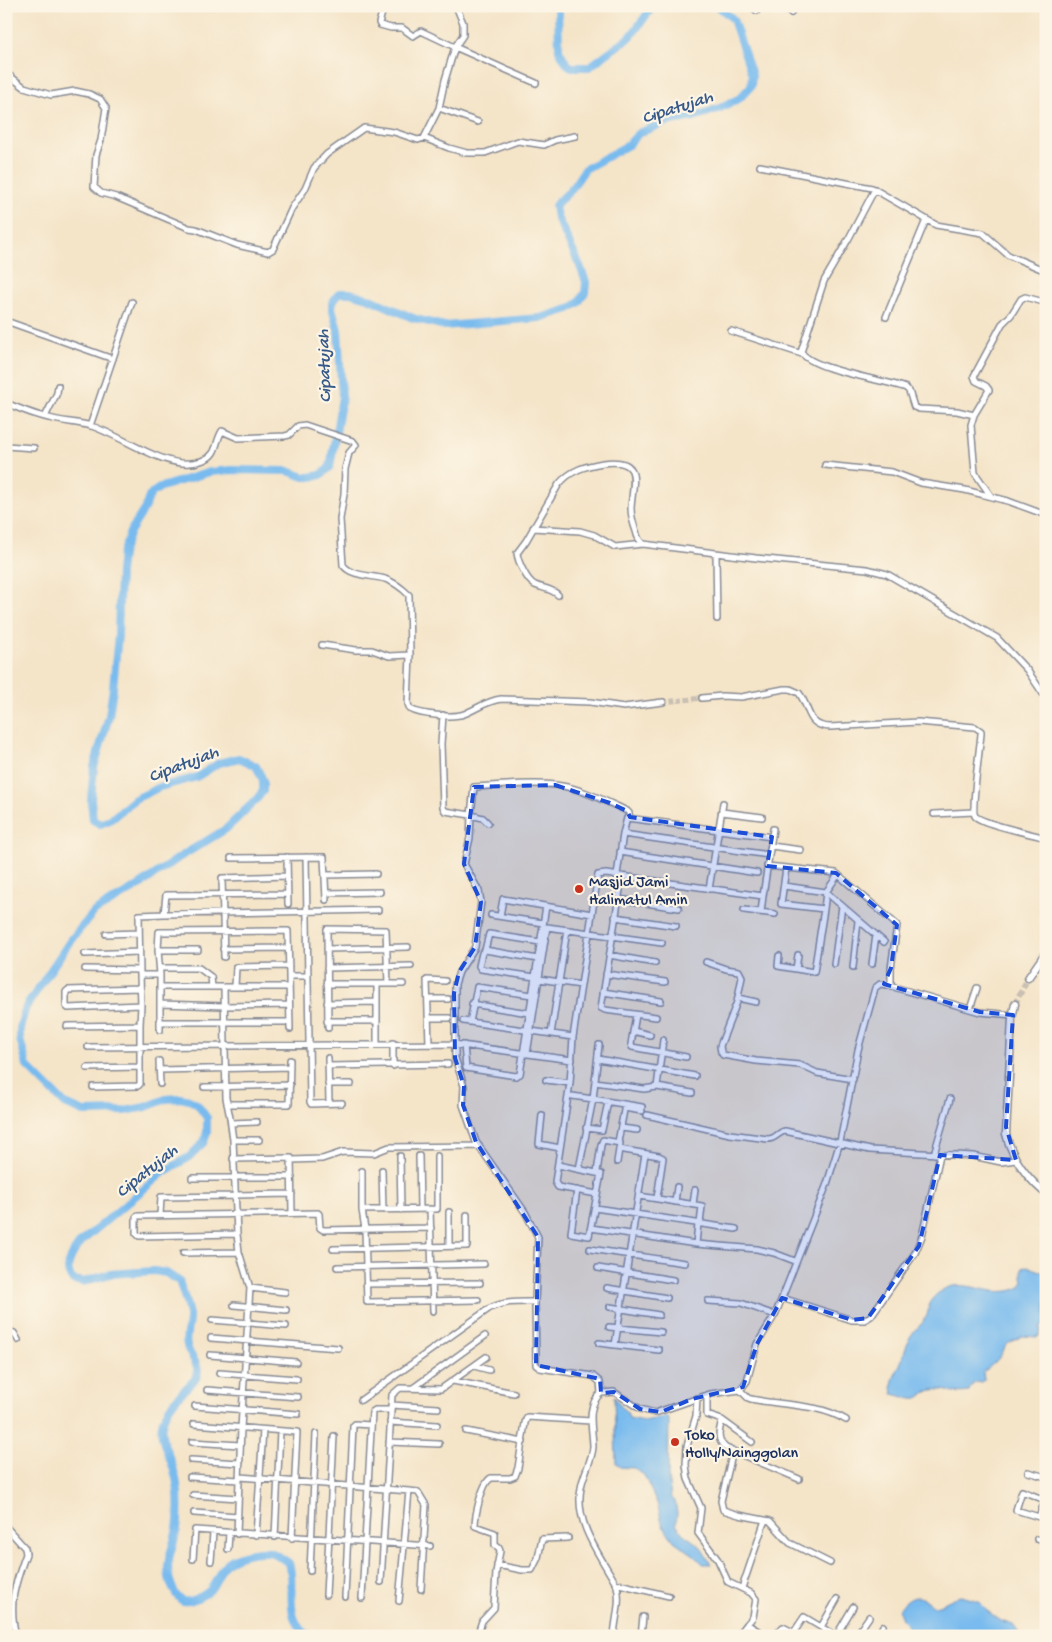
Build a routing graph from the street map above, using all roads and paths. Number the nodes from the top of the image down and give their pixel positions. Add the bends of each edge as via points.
1 (384, 6) edge
2 (456, 6) edge
3 (751, 6) edge
4 (782, 6) edge
5 (758, 11) dead end
6 (791, 13) dead end
7 (455, 47) junction
8 (6, 73) edge
9 (536, 83) dead end
10 (439, 108) junction
11 (478, 122) dead end
12 (575, 136) dead end
13 (424, 138) junction
14 (760, 166) dead end
15 (875, 189) junction
16 (926, 220) junction
17 (1046, 271) edge
18 (1046, 300) edge
19 (132, 302) dead end
20 (886, 317) dead end
21 (6, 321) edge
22 (731, 331) dead end
23 (802, 354) junction
24 (112, 359) junction
25 (58, 386) dead end
26 (6, 403) edge
27 (974, 415) junction
28 (45, 417) junction
29 (90, 426) junction
30 (6, 446) edge
31 (34, 448) dead end
32 (825, 465) dead end
33 (991, 496) junction
34 (1046, 515) edge
35 (533, 528) junction
36 (643, 544) junction
37 (716, 553) junction
38 (558, 595) dead end
39 (717, 619) dead end
40 (322, 645) dead end
41 (410, 655) junction
42 (702, 698) tunnel mouth
43 (1046, 698) edge
44 (663, 702) tunnel mouth
45 (443, 715) junction
46 (723, 804) dead end
47 (722, 812) junction
48 (973, 812) junction
49 (934, 814) dead end
50 (471, 815) junction
51 (762, 817) dead end
52 (629, 818) junction
53 (488, 823) dead end
54 (774, 829) dead end
55 (719, 830) junction
56 (623, 834) junction
57 (772, 837) junction
58 (1046, 838) edge
59 (771, 846) junction
60 (716, 848) junction
61 (801, 850) dead end
62 (620, 852) junction
63 (769, 856) junction
64 (306, 857) junction
65 (231, 858) dead end
66 (287, 858) junction
67 (713, 866) junction
68 (767, 866) junction
69 (786, 868) junction
70 (758, 873) dead end
71 (376, 874) dead end
72 (325, 875) junction
73 (617, 875) junction
74 (838, 875) junction
75 (287, 876) junction
76 (784, 886) junction
77 (709, 889) junction
78 (620, 890) dead end
79 (380, 892) dead end
80 (826, 892) junction
81 (326, 893) junction
82 (288, 894) junction
83 (222, 896) junction
84 (763, 896) junction
85 (618, 899) junction
86 (326, 900) dead end
87 (288, 904) dead end
88 (548, 906) junction
89 (842, 906) junction
90 (680, 908) dead end
91 (824, 909) junction
92 (378, 910) dead end
93 (744, 910) dead end
94 (307, 911) junction
95 (761, 912) junction
96 (223, 913) junction
97 (164, 914) junction
98 (592, 914) junction
99 (775, 914) dead end
100 (491, 915) dead end
101 (500, 916) junction
102 (615, 917) junction
103 (858, 921) junction
104 (287, 923) dead end
105 (543, 923) junction
106 (676, 926) dead end
107 (567, 930) junction
108 (223, 931) junction
109 (288, 931) junction
110 (589, 933) junction
111 (106, 934) dead end
112 (139, 934) junction
113 (876, 935) junction
114 (612, 936) junction
115 (540, 942) junction
116 (884, 942) dead end
117 (662, 943) dead end
118 (408, 947) dead end
119 (288, 948) junction
120 (327, 948) junction
121 (388, 948) junction
122 (224, 949) junction
123 (158, 950) junction
124 (198, 950) dead end
125 (485, 950) junction
126 (139, 952) junction
127 (1046, 952) edge
128 (85, 954) dead end
129 (609, 955) junction
130 (798, 955) dead end
131 (779, 956) dead end
132 (224, 957) dead end
133 (538, 959) junction
134 (706, 962) dead end
135 (655, 963) dead end
136 (834, 964) dead end
137 (872, 964) dead end
138 (289, 966) junction
139 (388, 966) junction
140 (412, 966) dead end
141 (853, 967) dead end
142 (160, 968) junction
143 (327, 968) junction
144 (891, 968) junction
145 (85, 969) dead end
146 (796, 969) junction
147 (140, 972) junction
148 (606, 974) junction
149 (160, 975) junction
150 (289, 976) junction
151 (308, 976) junction
152 (537, 978) junction
153 (1028, 978) tunnel mouth
154 (445, 981) dead end
155 (559, 982) junction
156 (665, 982) dead end
157 (327, 984) junction
158 (377, 984) junction
159 (388, 984) junction
160 (403, 984) dead end
161 (884, 984) junction
162 (581, 985) junction
163 (891, 986) junction
164 (160, 987) junction
165 (212, 987) junction
166 (224, 987) junction
167 (235, 987) junction
168 (289, 987) junction
169 (140, 988) junction
170 (977, 988) dead end
171 (603, 992) junction
172 (532, 995) junction
173 (738, 998) junction
174 (428, 999) junction
175 (448, 999) dead end
176 (661, 1001) dead end
177 (376, 1002) junction
178 (756, 1002) dead end
179 (327, 1003) junction
180 (160, 1004) junction
181 (472, 1004) junction
182 (1015, 1004) tunnel mouth
183 (141, 1005) junction
184 (289, 1005) junction
185 (224, 1006) junction
186 (970, 1009) junction
187 (529, 1013) junction
188 (636, 1015) junction
189 (1013, 1015) junction
190 (656, 1017) dead end
191 (428, 1018) junction
192 (449, 1018) dead end
193 (328, 1021) junction
194 (377, 1021) junction
195 (463, 1021) dead end
196 (160, 1022) junction
197 (289, 1022) junction
198 (470, 1022) junction
199 (224, 1023) junction
200 (67, 1026) dead end
201 (140, 1026) junction
202 (328, 1028) dead end
203 (160, 1030) dead end
204 (290, 1030) dead end
205 (529, 1031) junction
206 (633, 1031) junction
207 (551, 1034) junction
208 (650, 1035) dead end
209 (573, 1037) junction
210 (663, 1040) dead end
211 (393, 1043) junction
212 (377, 1044) junction
213 (430, 1044) junction
214 (454, 1044) junction
215 (464, 1044) junction
216 (599, 1044) dead end
217 (225, 1046) junction
218 (309, 1046) junction
219 (88, 1047) dead end
220 (140, 1047) junction
221 (661, 1053) junction
222 (525, 1054) junction
223 (328, 1058) dead end
224 (686, 1058) dead end
225 (598, 1059) junction
226 (290, 1060) dead end
227 (572, 1060) junction
228 (159, 1061) dead end
229 (448, 1064) dead end
230 (328, 1066) junction
231 (394, 1066) junction
232 (140, 1067) junction
233 (290, 1067) junction
234 (87, 1068) dead end
235 (225, 1068) junction
236 (159, 1070) junction
237 (659, 1070) junction
238 (695, 1076) dead end
239 (853, 1079) junction
240 (546, 1080) dead end
241 (595, 1082) junction
242 (570, 1083) junction
243 (160, 1084) dead end
244 (328, 1084) junction
245 (351, 1084) dead end
246 (290, 1085) junction
247 (93, 1087) dead end
248 (204, 1087) dead end
249 (225, 1087) junction
250 (657, 1087) junction
251 (692, 1093) dead end
252 (572, 1096) dead end
253 (950, 1099) dead end
254 (593, 1100) junction
255 (608, 1102) junction
256 (342, 1103) dead end
257 (227, 1104) junction
258 (329, 1104) junction
259 (625, 1106) junction
260 (542, 1114) dead end
261 (231, 1122) junction
262 (257, 1122) dead end
263 (586, 1128) junction
264 (621, 1128) junction
265 (602, 1130) junction
266 (637, 1130) dead end
267 (232, 1140) junction
268 (259, 1140) dead end
269 (602, 1141) junction
270 (618, 1142) junction
271 (840, 1142) junction
272 (479, 1146) junction
273 (560, 1148) junction
274 (619, 1149) junction
275 (645, 1154) junction
276 (937, 1154) junction
277 (400, 1156) dead end
278 (419, 1156) dead end
279 (437, 1156) dead end
280 (233, 1159) junction
281 (291, 1160) junction
282 (1016, 1160) junction
283 (617, 1162) dead end
284 (558, 1165) junction
285 (579, 1169) junction
286 (382, 1170) dead end
287 (362, 1171) dead end
288 (597, 1172) junction
289 (234, 1177) junction
290 (292, 1177) junction
291 (192, 1178) dead end
292 (677, 1187) dead end
293 (577, 1190) junction
294 (694, 1190) dead end
295 (292, 1194) junction
296 (597, 1194) junction
297 (1046, 1194) edge
298 (235, 1196) junction
299 (639, 1196) junction
300 (657, 1198) junction
301 (675, 1202) junction
302 (693, 1204) junction
303 (595, 1208) junction
304 (420, 1209) junction
305 (430, 1209) junction
306 (362, 1210) junction
307 (383, 1210) junction
308 (401, 1210) junction
309 (449, 1212) dead end
310 (292, 1213) junction
311 (236, 1214) junction
312 (637, 1214) junction
313 (160, 1215) junction
314 (467, 1215) dead end
315 (699, 1224) junction
316 (430, 1228) junction
317 (591, 1228) junction
318 (365, 1229) junction
319 (736, 1229) dead end
320 (237, 1234) junction
321 (633, 1234) junction
322 (696, 1244) junction
323 (431, 1246) junction
324 (449, 1246) junction
325 (366, 1248) junction
326 (333, 1249) dead end
327 (590, 1249) dead end
328 (183, 1252) dead end
329 (239, 1252) junction
330 (629, 1254) junction
331 (795, 1261) junction
332 (685, 1263) dead end
333 (484, 1264) dead end
334 (432, 1265) junction
335 (366, 1266) junction
336 (337, 1267) dead end
337 (598, 1268) dead end
338 (627, 1273) junction
339 (673, 1280) dead end
340 (480, 1282) dead end
341 (432, 1283) junction
342 (366, 1284) junction
343 (250, 1288) junction
344 (607, 1288) dead end
345 (624, 1291) junction
346 (285, 1292) dead end
347 (667, 1298) dead end
348 (782, 1298) junction
349 (478, 1300) dead end
350 (432, 1301) junction
351 (708, 1301) dead end
352 (535, 1302) junction
353 (234, 1305) dead end
354 (249, 1306) junction
355 (610, 1307) dead end
356 (622, 1308) junction
357 (286, 1310) dead end
358 (433, 1311) dead end
359 (659, 1315) dead end
360 (775, 1315) junction
361 (212, 1320) dead end
362 (248, 1323) junction
363 (286, 1326) dead end
364 (609, 1327) dead end
365 (618, 1328) junction
366 (6, 1331) edge
367 (661, 1332) dead end
368 (485, 1336) dead end
369 (211, 1338) dead end
370 (18, 1340) dead end
371 (246, 1340) junction
372 (599, 1343) dead end
373 (615, 1345) junction
374 (338, 1348) dead end
375 (659, 1350) dead end
376 (210, 1355) dead end
377 (486, 1356) dead end
378 (245, 1358) junction
379 (296, 1362) dead end
380 (474, 1366) junction
381 (490, 1370) dead end
382 (219, 1373) dead end
383 (244, 1375) junction
384 (297, 1379) dead end
385 (453, 1381) junction
386 (414, 1388) junction
387 (207, 1390) dead end
388 (740, 1390) junction
389 (243, 1393) junction
390 (601, 1393) junction
391 (514, 1394) dead end
392 (707, 1395) junction
393 (298, 1397) dead end
394 (697, 1398) junction
395 (361, 1400) dead end
396 (195, 1406) dead end
397 (391, 1407) junction
398 (438, 1408) dead end
399 (242, 1410) junction
400 (298, 1414) dead end
401 (722, 1420) junction
402 (846, 1420) dead end
403 (591, 1421) junction
404 (390, 1422) junction
405 (194, 1424) dead end
406 (371, 1425) junction
407 (437, 1425) dead end
408 (241, 1428) junction
409 (263, 1430) junction
410 (280, 1431) junction
411 (466, 1431) dead end
412 (316, 1434) dead end
413 (334, 1436) dead end
414 (192, 1442) dead end
415 (389, 1442) junction
416 (523, 1442) junction
417 (752, 1442) dead end
418 (439, 1444) dead end
419 (240, 1445) junction
420 (733, 1451) junction
421 (191, 1460) dead end
422 (240, 1463) junction
423 (1028, 1472) dead end
424 (190, 1477) dead end
425 (1046, 1477) edge
426 (239, 1479) junction
427 (260, 1479) junction
428 (799, 1479) dead end
429 (278, 1480) junction
430 (296, 1481) junction
431 (314, 1483) junction
432 (332, 1484) junction
433 (350, 1486) junction
434 (368, 1487) junction
435 (386, 1488) junction
436 (409, 1490) junction
437 (193, 1495) dead end
438 (238, 1498) junction
439 (1045, 1499) edge
440 (194, 1513) dead end
441 (238, 1516) junction
442 (766, 1520) junction
443 (6, 1527) edge
444 (212, 1532) junction
445 (229, 1533) junction
446 (237, 1534) junction
447 (256, 1536) junction
448 (275, 1537) junction
449 (292, 1538) junction
450 (568, 1538) dead end
451 (311, 1539) junction
452 (1038, 1539) dead end
453 (328, 1540) junction
454 (347, 1541) junction
455 (366, 1542) junction
456 (1046, 1542) edge
457 (383, 1543) junction
458 (404, 1544) junction
459 (423, 1545) junction
460 (430, 1546) dead end
461 (228, 1549) dead end
462 (193, 1559) dead end
463 (211, 1561) dead end
464 (830, 1562) dead end
465 (498, 1565) junction
466 (310, 1571) dead end
467 (381, 1582) dead end
468 (615, 1583) junction
469 (742, 1588) junction
470 (421, 1589) dead end
471 (326, 1595) dead end
472 (345, 1596) dead end
473 (669, 1596) dead end
474 (362, 1598) dead end
475 (837, 1598) dead end
476 (399, 1601) dead end
477 (853, 1607) dead end
478 (868, 1617) dead end
479 (643, 1618) dead end
480 (747, 1624) junction
481 (883, 1626) dead end
482 (821, 1627) junction
483 (794, 1632) junction
484 (16, 1636) edge
485 (477, 1636) edge
486 (614, 1636) edge
487 (641, 1636) edge
488 (738, 1636) edge
489 (766, 1636) edge
490 (776, 1636) edge
491 (801, 1636) edge
492 (836, 1636) edge
493 (856, 1636) edge
494 (877, 1636) edge

1 - 7 street via 380,25 402,28 413,36 421,31
2 - 7 street via 463,23 463,35
3 - 5 street
4 - 6 street
7 - 9 street
7 - 10 street
8 - 13 street via 24,87 51,95 75,91 100,99 106,108 96,155 94,187 101,193 237,246 265,252 273,249 316,165 360,130 372,128 418,140
10 - 11 street
10 - 13 street
12 - 13 street via 544,145 518,141 485,153 467,153
14 - 15 street
15 - 16 street
15 - 23 street via 824,281 800,348
16 - 17 street via 944,227 983,233 1008,255
16 - 20 street
18 - 27 street via 1023,298 1002,324 974,376 974,380 989,390
19 - 24 street
21 - 24 street
22 - 23 street
23 - 27 street via 855,376 906,388 914,407 919,409
24 - 29 street
25 - 28 street
26 - 28 street
27 - 33 street via 971,425 975,473
28 - 29 street
29 - 41 street via 161,458 182,462 203,460 215,452 222,431 235,438 288,436 300,425 350,440 356,445 346,461 341,510 343,565 349,571 386,579 409,595
30 - 31 street
32 - 33 street via 883,470 921,483
33 - 34 street
35 - 36 street via 580,531 615,547
35 - 36 street via 564,478 588,465 621,462 633,472 631,513 638,540
35 - 38 street via 517,554 518,559 532,584
36 - 37 street
37 - 39 street
37 - 43 street via 888,574 997,638 1027,670
40 - 41 street via 372,650 389,656
41 - 45 street via 409,707 414,711
42 - 48 street via 741,697 790,689 799,693 812,720 819,726 918,722 975,727 981,734
44 - 45 street via 624,707 590,702 501,699 484,703 463,714
45 - 50 street via 443,807 445,811
46 - 47 street
47 - 51 street
47 - 55 street
48 - 49 street
48 - 58 street via 979,819
50 - 52 street via 474,787 555,785 610,803 627,811
50 - 53 street
50 - 214 street via 464,864 479,891 481,902 475,947 456,979
52 - 55 street
52 - 56 street
54 - 57 street
55 - 57 street
55 - 60 street
56 - 60 street
56 - 62 street
57 - 59 street
59 - 61 street
59 - 63 street
60 - 63 street
60 - 67 street
62 - 67 street
62 - 73 street
63 - 68 street
64 - 66 street
64 - 72 street via 324,857
64 - 94 street
65 - 66 street
66 - 75 street
67 - 70 street
67 - 77 street
68 - 69 street
68 - 84 street
69 - 74 street
69 - 76 street
71 - 72 street
72 - 81 street
73 - 77 street
73 - 98 street via 598,875
74 - 80 street
74 - 144 street via 897,925
75 - 82 street
75 - 83 street via 224,877
76 - 80 street
76 - 91 street via 781,904
77 - 84 street
78 - 85 street
79 - 81 street
80 - 89 street
80 - 91 street
81 - 86 street
82 - 83 street
82 - 87 street
83 - 96 street
83 - 97 street via 166,895
84 - 95 street
85 - 90 street
85 - 102 street
88 - 98 street
88 - 101 street via 503,898
88 - 105 street
89 - 103 street
89 - 136 street
91 - 146 street via 814,972
92 - 94 street
93 - 95 street
94 - 96 street
94 - 151 street
95 - 99 street
96 - 97 street
96 - 108 street
97 - 112 street via 140,914
98 - 110 street
100 - 101 street
101 - 105 street
102 - 106 street
102 - 114 street
103 - 113 street
103 - 141 street
104 - 109 street
105 - 115 street
107 - 110 street
107 - 152 street via 547,927
107 - 155 street
108 - 109 street
108 - 122 street
108 - 123 street via 158,930
109 - 119 street
110 - 114 street
110 - 162 street
111 - 112 street
112 - 126 street
113 - 116 street
113 - 137 street
114 - 117 street
114 - 129 street
115 - 125 street via 490,933
115 - 133 street
118 - 121 street
119 - 122 street
119 - 138 street
120 - 121 street
120 - 121 street via 326,930 329,929 386,929
120 - 143 street
121 - 139 street
122 - 132 street
123 - 124 street
123 - 142 street
125 - 133 street
125 - 152 street via 480,968
126 - 128 street
126 - 147 street
127 - 153 street
129 - 135 street
129 - 148 street
130 - 146 street
131 - 146 street via 778,966
133 - 152 street
134 - 173 street via 742,973
138 - 150 street
138 - 167 street via 236,967
139 - 140 street
139 - 143 street
139 - 159 street
142 - 149 street
142 - 165 street via 200,969 211,977
143 - 157 street
144 - 161 street
144 - 163 street
145 - 147 street
147 - 149 street
147 - 169 street
148 - 156 street
148 - 171 street
149 - 164 street
150 - 151 street
150 - 168 street
151 - 218 street
152 - 155 street
152 - 172 street
152 - 205 street
154 - 174 street via 427,980
155 - 162 street
155 - 207 street
157 - 158 street
157 - 179 street
158 - 159 street
158 - 177 street
159 - 160 street
161 - 163 street
161 - 239 street via 875,988 871,998
162 - 209 street
163 - 186 street
164 - 165 street
164 - 180 street
165 - 166 street
166 - 167 street
166 - 185 street
167 - 168 street
168 - 184 street
169 - 183 street
169 - 183 street via 67,990 66,1006
170 - 186 street
171 - 176 street
171 - 188 street via 603,1010
172 - 181 street via 479,986 475,989
172 - 187 street
173 - 178 street
173 - 239 street via 720,1046 724,1055 800,1065 817,1073
174 - 175 street
174 - 191 street
177 - 179 street
177 - 194 street
179 - 193 street
180 - 185 street
180 - 196 street
181 - 187 street
181 - 198 street
182 - 189 street
183 - 201 street
184 - 185 street
184 - 197 street
185 - 199 street
186 - 189 street
187 - 205 street
188 - 190 street
188 - 206 street
189 - 282 street via 1006,1127
191 - 192 street
191 - 213 street
193 - 194 street
193 - 202 street
194 - 212 street
195 - 198 street
196 - 199 street
196 - 203 street
197 - 199 street
197 - 204 street
198 - 205 street
199 - 217 street
200 - 201 street
201 - 220 street
205 - 207 street
205 - 222 street
206 - 208 street
206 - 221 street via 633,1047
207 - 209 street
209 - 227 street
210 - 221 street
211 - 212 street
211 - 213 street
211 - 231 street
212 - 218 street
213 - 214 street
214 - 215 street
214 - 272 street via 464,1086 463,1105
215 - 222 street
215 - 222 street via 464,1067 467,1069 519,1076
216 - 225 street
217 - 218 street
217 - 220 street
217 - 235 street
218 - 258 street via 310,1102
219 - 220 street
220 - 232 street
221 - 224 street
221 - 237 street
222 - 227 street
223 - 230 street
225 - 237 street
225 - 241 street
226 - 233 street
227 - 242 street
228 - 236 street
229 - 231 street
230 - 231 street
230 - 244 street
232 - 234 street
232 - 247 street via 139,1086
233 - 235 street
233 - 246 street
235 - 236 street
235 - 249 street
236 - 243 street
237 - 238 street
237 - 250 street
239 - 271 street
240 - 242 street
241 - 250 street via 644,1089
241 - 254 street
242 - 273 street
244 - 245 street
244 - 258 street
246 - 249 street
246 - 257 street via 288,1104
248 - 249 street
249 - 257 street
250 - 251 street
252 - 254 street
253 - 276 street
254 - 255 street
254 - 263 street
255 - 259 street
255 - 265 street
256 - 258 street
257 - 261 street
259 - 264 street
259 - 271 street via 741,1136 771,1139 785,1131
260 - 273 street via 539,1144
261 - 262 street
261 - 267 street
263 - 265 street
263 - 285 street
264 - 266 street
264 - 270 street
265 - 269 street
267 - 268 street
267 - 280 street
269 - 270 street
269 - 288 street
270 - 274 street
271 - 276 street via 870,1150
271 - 331 street
272 - 281 street via 389,1147 374,1154 343,1152 322,1159
272 - 352 street via 525,1212 538,1237
273 - 284 street
274 - 275 street
274 - 283 street
275 - 299 street
275 - 300 street via 663,1158
276 - 282 street via 978,1156 1001,1162
276 - 348 street via 919,1246 871,1316 852,1320
277 - 308 street
278 - 304 street
279 - 305 street via 438,1208
280 - 281 street
280 - 289 street
281 - 290 street
282 - 297 street
284 - 285 street
284 - 293 street via 556,1186
285 - 288 street
286 - 307 street
287 - 306 street
288 - 296 street via 601,1174
289 - 290 street
289 - 291 street
289 - 298 street
290 - 295 street
292 - 301 street
293 - 296 street
293 - 317 street via 571,1233 589,1236
294 - 302 street
295 - 298 street
295 - 310 street
296 - 303 street
298 - 311 street
298 - 313 street via 161,1197
299 - 300 street
299 - 312 street
300 - 301 street
301 - 302 street
302 - 315 street via 703,1208
303 - 312 street
303 - 317 street
304 - 305 street
304 - 308 street
305 - 316 street
306 - 307 street
306 - 318 street
307 - 308 street
309 - 324 street
310 - 311 street
310 - 318 street via 318,1213 322,1230
311 - 313 street
311 - 320 street
312 - 315 street
312 - 321 street
313 - 320 street via 136,1216 137,1235
314 - 324 street via 467,1245
315 - 319 street
315 - 322 street
316 - 318 street
316 - 323 street
317 - 321 street
318 - 325 street
320 - 329 street
321 - 322 street
321 - 330 street
322 - 331 street via 757,1249
323 - 324 street
323 - 325 street
323 - 334 street
325 - 326 street
325 - 335 street
327 - 330 street
328 - 329 street
329 - 343 street
330 - 332 street
330 - 338 street
331 - 348 street
333 - 334 street
334 - 335 street
334 - 341 street
335 - 336 street
335 - 342 street
337 - 338 street
338 - 339 street
338 - 345 street
340 - 341 street
341 - 342 street
341 - 350 street
342 - 350 street via 368,1302
343 - 346 street
343 - 354 street
344 - 345 street
345 - 347 street
345 - 356 street
348 - 360 street
349 - 350 street
350 - 358 street
351 - 360 street via 741,1303
352 - 390 street via 536,1365 593,1376 600,1382
352 - 395 street via 499,1304 481,1313
353 - 354 street
354 - 357 street
354 - 362 street
355 - 356 street
356 - 359 street
356 - 365 street
360 - 388 street via 757,1344 747,1381
361 - 362 street
362 - 363 street
362 - 371 street
364 - 365 street
365 - 367 street
365 - 373 street
366 - 370 street via 14,1333
368 - 386 street
369 - 371 street
371 - 374 street
371 - 378 street
372 - 373 street
373 - 375 street
376 - 378 street
377 - 380 street
378 - 379 street
378 - 383 street
380 - 381 street
380 - 385 street
382 - 383 street
383 - 384 street
383 - 389 street
385 - 386 street via 440,1390
385 - 391 street
386 - 397 street via 398,1389 392,1395
387 - 389 street
388 - 392 street
388 - 402 street via 751,1399 819,1408
389 - 393 street
389 - 399 street
390 - 394 street via 614,1392 640,1409 656,1413
390 - 403 street via 593,1405
392 - 394 street
392 - 401 street via 707,1415
394 - 469 street via 686,1465 688,1479 700,1504 698,1533 718,1560 728,1582
396 - 399 street
397 - 398 street
397 - 404 street
397 - 406 street via 373,1411
399 - 400 street
399 - 408 street
401 - 417 street
401 - 420 street via 718,1434 720,1441
403 - 416 street via 530,1416 526,1419
403 - 468 street via 593,1450 581,1484 580,1510 586,1532
404 - 407 street
404 - 415 street
405 - 408 street
406 - 433 street via 353,1426
406 - 434 street
408 - 409 street
408 - 419 street
409 - 410 street
409 - 427 street
410 - 429 street
410 - 430 street via 297,1433
411 - 416 street
412 - 431 street
413 - 432 street
414 - 419 street
415 - 418 street
415 - 435 street
416 - 465 street via 515,1476 486,1480 475,1518 476,1526 495,1533 495,1545 500,1551
419 - 422 street
420 - 428 street
420 - 442 street via 722,1507 739,1515
421 - 422 street
422 - 426 street
423 - 425 street
424 - 426 street
426 - 427 street
426 - 438 street
427 - 429 street
427 - 447 street
429 - 430 street
429 - 448 street
430 - 431 street
430 - 449 street
431 - 432 street
431 - 451 street
432 - 433 street
432 - 453 street
433 - 434 street
433 - 454 street
434 - 435 street
434 - 455 street
435 - 436 street
435 - 457 street
436 - 458 street
436 - 459 street via 418,1492 426,1505
437 - 438 street
438 - 441 street
439 - 439 street via 1022,1491 1016,1510 1039,1517
440 - 441 street
441 - 446 street
442 - 464 street via 775,1525 790,1543
442 - 469 street
443 - 484 street via 25,1548 26,1554 12,1594
444 - 445 street
444 - 462 street via 195,1530
444 - 463 street
445 - 446 street
445 - 461 street
446 - 447 street
447 - 448 street
448 - 449 street
449 - 451 street
450 - 465 street via 542,1539 532,1570
451 - 453 street
451 - 466 street
452 - 456 street
453 - 454 street
453 - 471 street
454 - 455 street
454 - 472 street
455 - 457 street
455 - 474 street
457 - 458 street
457 - 467 street
458 - 459 street
458 - 476 street
459 - 460 street
459 - 470 street
465 - 485 street via 494,1608 482,1621
468 - 473 street
468 - 486 street via 619,1595
469 - 480 street via 757,1602 754,1617
475 - 482 street
477 - 492 street
478 - 493 street
479 - 487 street
480 - 488 street
480 - 489 street
481 - 494 street
482 - 483 street via 804,1617
482 - 492 street
483 - 490 street via 782,1627
483 - 491 street

